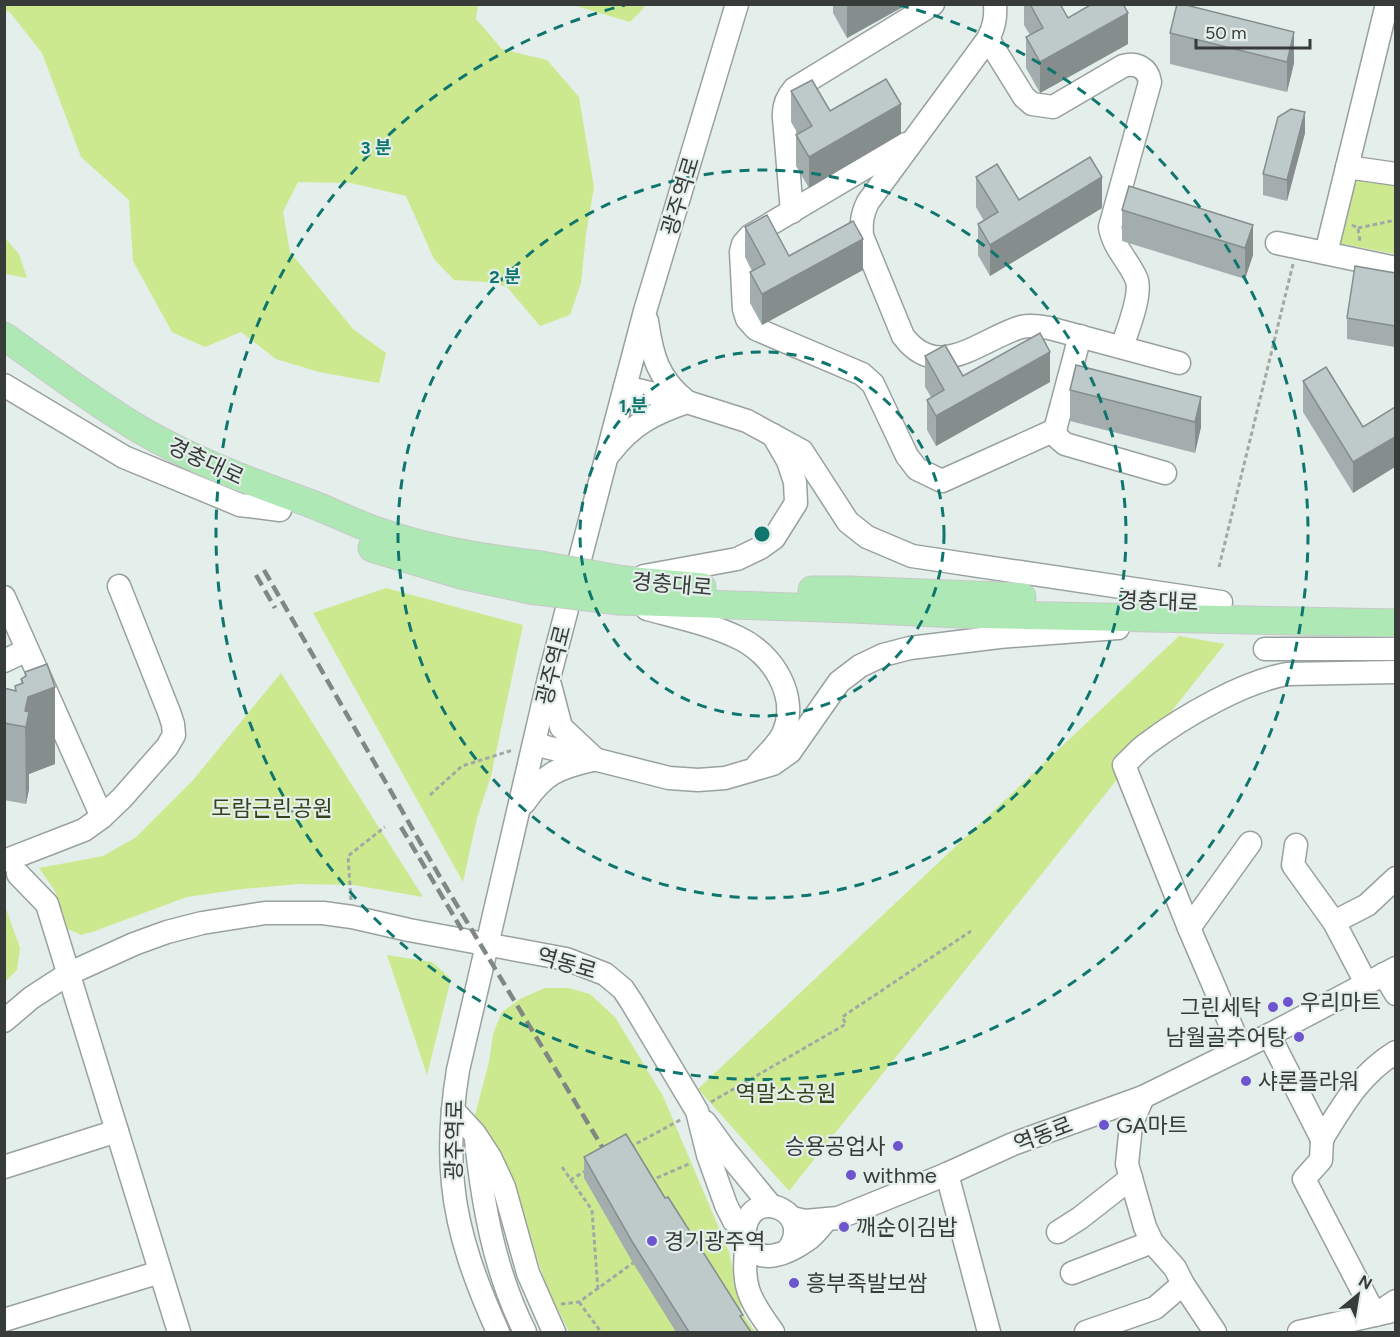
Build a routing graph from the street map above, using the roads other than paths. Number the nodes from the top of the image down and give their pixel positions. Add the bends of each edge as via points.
1 (737, 4) edge
2 (933, 4) edge
3 (995, 4) edge
4 (1388, 4) edge
5 (988, 39) junction
6 (914, 139) junction
7 (1347, 167) junction
8 (1395, 174) edge
9 (792, 212) junction
10 (1287, 245) road end
11 (1326, 253) junction
12 (1395, 268) edge
13 (645, 311) junction
14 (4, 336) edge
15 (1080, 336) junction
16 (1122, 348) junction
17 (4, 358) edge
18 (1179, 363) dead end
19 (4, 385) edge
20 (625, 387) junction
21 (687, 402) junction
22 (1055, 430) junction
23 (772, 434) junction
24 (606, 459) junction
25 (1165, 473) dead end
26 (280, 510) junction
27 (536, 577) junction
28 (119, 586) dead end
29 (621, 591) junction
30 (4, 597) edge
31 (1395, 607) edge
32 (1218, 611) junction
33 (1395, 623) edge
34 (1265, 649) dead end
35 (1395, 649) edge
36 (27, 650) junction
37 (4, 661) edge
38 (1395, 672) edge
39 (549, 678) junction
40 (534, 744) junction
41 (595, 759) junction
42 (752, 770) junction
43 (519, 810) junction
44 (102, 817) junction
45 (1250, 843) dead end
46 (1296, 845) dead end
47 (9, 863) edge
48 (1395, 878) edge
49 (1334, 922) junction
50 (1189, 928) junction
51 (486, 945) junction
52 (68, 974) junction
53 (1382, 975) edge
54 (1395, 994) edge
55 (4, 1022) edge
56 (1269, 1035) junction
57 (1240, 1049) junction
58 (1395, 1052) edge
59 (1143, 1097) junction
60 (453, 1110) junction
61 (697, 1110) junction
62 (117, 1131) junction
63 (476, 1134) junction
64 (1322, 1139) junction
65 (4, 1167) edge
66 (947, 1174) junction
67 (1131, 1178) junction
68 (771, 1206) junction
69 (792, 1218) junction
70 (826, 1220) junction
71 (1058, 1232) dead end
72 (746, 1235) junction
73 (1152, 1242) junction
74 (781, 1253) junction
75 (160, 1272) junction
76 (1072, 1274) dead end
77 (1183, 1284) junction
78 (748, 1290) junction
79 (1395, 1301) edge
80 (1389, 1315) edge
81 (4, 1320) edge
82 (179, 1332) edge
83 (498, 1332) edge
84 (525, 1332) edge
85 (554, 1332) edge
86 (772, 1332) edge
87 (989, 1332) edge
88 (1086, 1332) edge
89 (1215, 1332) edge
90 (1299, 1332) edge
91 (1351, 1332) edge

1 - 13 street, 광주역로
2 - 9 street via 787,97 783,108
3 - 5 street via 994,27
4 - 7 street
5 - 6 street
5 - 16 street via 1032,104 1053,106 1130,64 1149,74 1110,227 1112,239 1137,279 1138,291
6 - 9 street
6 - 15 street via 868,202 861,224 862,236 903,336 912,348 937,359 1034,325
7 - 8 street
7 - 11 street
9 - 22 street via 743,244 741,264 747,320 756,329 862,374 873,384 917,469 942,481
10 - 11 street
11 - 12 street
13 - 20 street, 광주역로
13 - 21 street via 651,354 672,390
14 - 27 main road, 경충대로 via 140,430 202,460 377,531
15 - 16 street
15 - 22 street
16 - 18 street
17 - 26 main road, 경충대로 via 74,408 138,446
19 - 26 street via 124,457 240,505
20 - 21 street
20 - 24 street, 광주역로
21 - 23 street via 747,421
21 - 24 street via 637,424
22 - 25 street via 1065,444
23 - 29 street via 788,461 796,503 774,538 737,560
23 - 32 street via 802,451 848,522 867,537 902,552
24 - 39 street, 광주역로
26 - 27 main road, 경충대로 via 376,550 461,575
27 - 29 main road, 경충대로, bridge
28 - 44 street via 169,712 174,735 153,764
29 - 32 main road, 경충대로 via 849,590
29 - 42 street via 740,638 774,668 785,688 788,711 782,736
30 - 36 street
31 - 32 main road, 경충대로
32 - 33 main road, 경충대로
32 - 42 street via 910,648 883,655 839,682 790,752 773,764
34 - 35 street
36 - 37 street
36 - 44 street
38 - 50 street via 1272,677 1198,711 1147,744 1124,765
39 - 40 street, 광주역로
39 - 41 street via 561,727
40 - 41 street
40 - 43 street, 광주역로
41 - 42 street via 669,778 725,778
41 - 43 street via 564,766 550,775 537,784
43 - 51 street, 광주역로
44 - 47 street via 84,830
45 - 50 street
46 - 49 street via 1293,865
47 - 52 street via 47,904
48 - 49 street via 1367,905
49 - 53 street
50 - 57 street
51 - 52 street, 역동로 via 352,917 265,913 167,932
51 - 60 street, 광주역로
51 - 61 street, 역동로 via 566,959 614,980 631,1001
52 - 55 street, 역동로
52 - 62 street
53 - 54 street
53 - 56 street, 역동로
56 - 57 street, 역동로
56 - 64 street
57 - 59 street, 역동로
58 - 64 street via 1351,1092
59 - 66 street, 역동로 via 1013,1144
59 - 67 street via 1131,1125 1127,1164
60 - 63 street
60 - 83 street, 광주역로 via 452,1183 457,1210 471,1263
61 - 68 street
61 - 72 street, 역동로 via 726,1205
62 - 65 street
62 - 75 street
63 - 84 street via 489,1231
63 - 85 street via 504,1187 528,1273
64 - 80 street via 1321,1160 1304,1179
66 - 70 street, 역동로
66 - 87 street
67 - 71 street
67 - 73 street
68 - 69 street
68 - 72 street via 754,1212 748,1219
69 - 70 street
69 - 74 street via 796,1235
70 - 74 street, 역동로 via 808,1240
72 - 74 street, 역동로 via 758,1254
72 - 78 street via 743,1269
73 - 76 street
73 - 77 street via 1175,1268
74 - 78 street
75 - 81 street
75 - 82 street
77 - 88 street via 1155,1308
77 - 89 street
78 - 86 street
79 - 80 street
80 - 90 street
80 - 91 street

